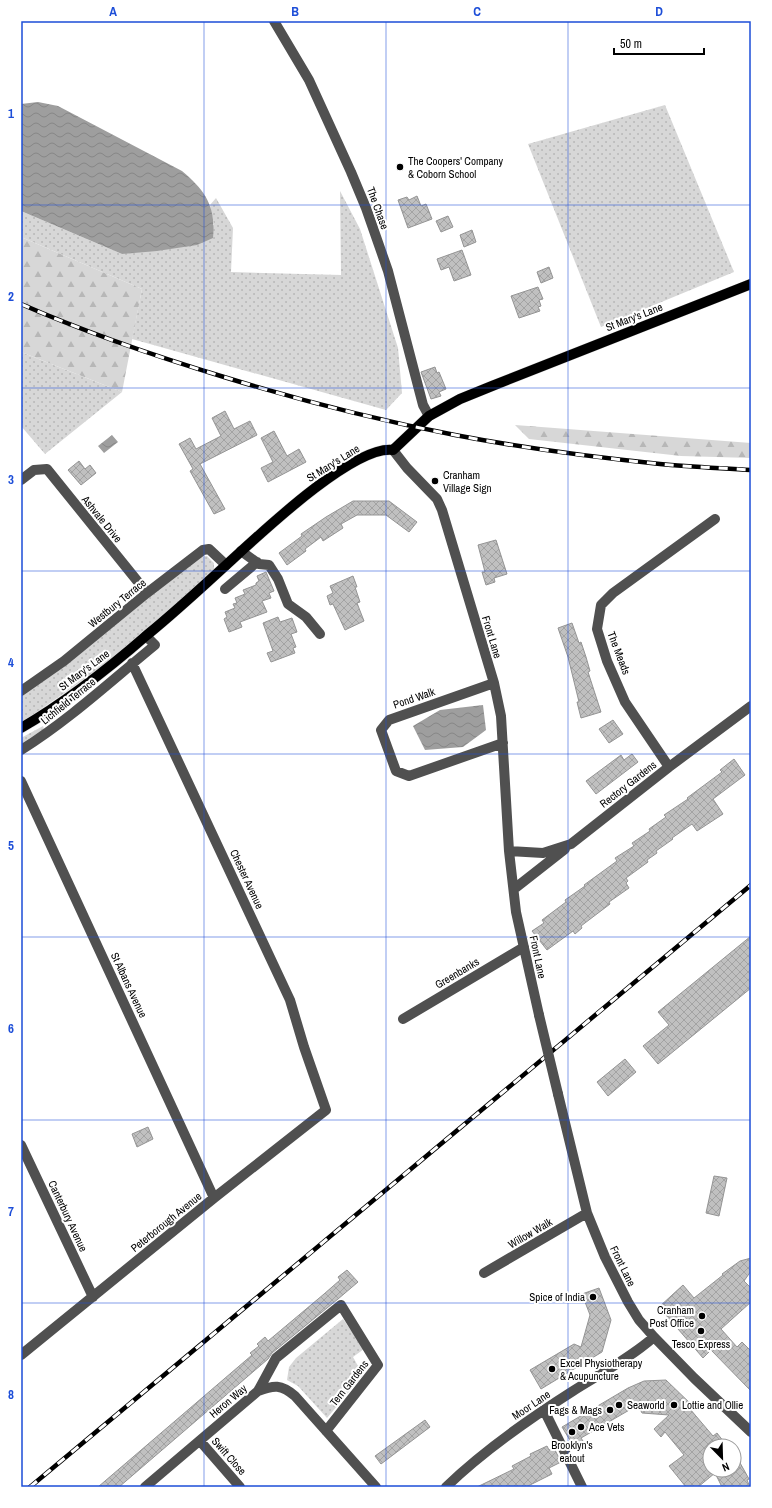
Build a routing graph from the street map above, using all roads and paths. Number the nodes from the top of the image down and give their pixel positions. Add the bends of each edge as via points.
1 (274, 21) edge
2 (751, 284) edge
3 (429, 416) junction
4 (393, 450) junction
5 (21, 480) edge
6 (715, 519) dead end
7 (241, 551) junction
8 (257, 562) junction
9 (226, 565) junction
10 (225, 589) dead end
11 (147, 594) junction
12 (320, 634) dead end
13 (146, 636) junction
14 (132, 663) junction
15 (494, 683) junction
16 (21, 691) edge
17 (751, 706) edge
18 (21, 728) edge
19 (503, 743) junction
20 (21, 750) edge
21 (669, 767) junction
22 (21, 781) edge
23 (571, 844) junction
24 (509, 851) junction
25 (514, 889) junction
26 (524, 947) junction
27 (403, 1019) dead end
28 (326, 1110) joint
29 (21, 1145) edge
30 (214, 1198) junction
31 (587, 1213) junction
32 (484, 1273) dead end
33 (93, 1297) junction
34 (654, 1337) junction
35 (21, 1355) edge
36 (258, 1391) junction
37 (544, 1410) junction
38 (326, 1431) junction
39 (751, 1432) edge
40 (200, 1441) junction
41 (145, 1487) edge
42 (240, 1487) edge
43 (376, 1487) edge
44 (446, 1487) edge
45 (582, 1487) edge

1 - 3 street, The Chase via 309,80 352,172 388,270 423,405
2 - 3 main road, St Mary's Lane via 460,399
3 - 4 main road, St Mary's Lane
4 - 7 main road, St Mary's Lane via 385,449 373,453 326,480
4 - 15 street, Front Lane via 437,500 442,510
5 - 11 street, Ashvale Drive via 34,470 47,469
6 - 21 street, The Meads via 613,593 601,605 597,629 607,662 625,702
7 - 8 street
7 - 9 main road, St Mary's Lane
8 - 10 street
8 - 12 street via 268,565 278,579 288,604 306,617
9 - 11 street, Westbury Terrace via 209,549 203,550
9 - 13 main road, St Mary's Lane
11 - 16 street, Westbury Terrace via 64,661
13 - 14 street, Lichfield Terrace via 155,645
13 - 18 main road, St Mary's Lane via 86,685
14 - 20 street, Lichfield Terrace via 74,714
14 - 28 street, Chester Avenue via 290,1000
15 - 19 street, Front Lane via 501,716
15 - 19 street, Pond Walk via 389,720 381,730 396,771 409,776
17 - 21 street, Rectory Gardens
19 - 24 street, Front Lane
21 - 23 street, Rectory Gardens
22 - 30 street, St Albans Avenue
23 - 24 street, Rectory Gardens via 543,853
23 - 25 street
24 - 25 street, Front Lane
25 - 26 street, Front Lane
26 - 27 street, Greenbanks
26 - 31 street, Front Lane, bridge
28 - 30 street, Peterborough Avenue
29 - 33 street, Canterbury Avenue
30 - 33 street, Peterborough Avenue
31 - 32 street, Willow Walk
31 - 34 street, Front Lane via 605,1257 628,1302
33 - 35 street, Peterborough Avenue
34 - 37 street, Moor Lane
34 - 39 street, Front Lane
36 - 38 street, Heron Way via 272,1386 286,1388
36 - 38 street, Tern Gardens via 276,1358 341,1305 378,1364
36 - 40 street, Heron Way
37 - 44 street, Moor Lane via 510,1433
37 - 45 street
38 - 43 street, Heron Way
40 - 41 street, Heron Way
40 - 42 street, Swift Close

